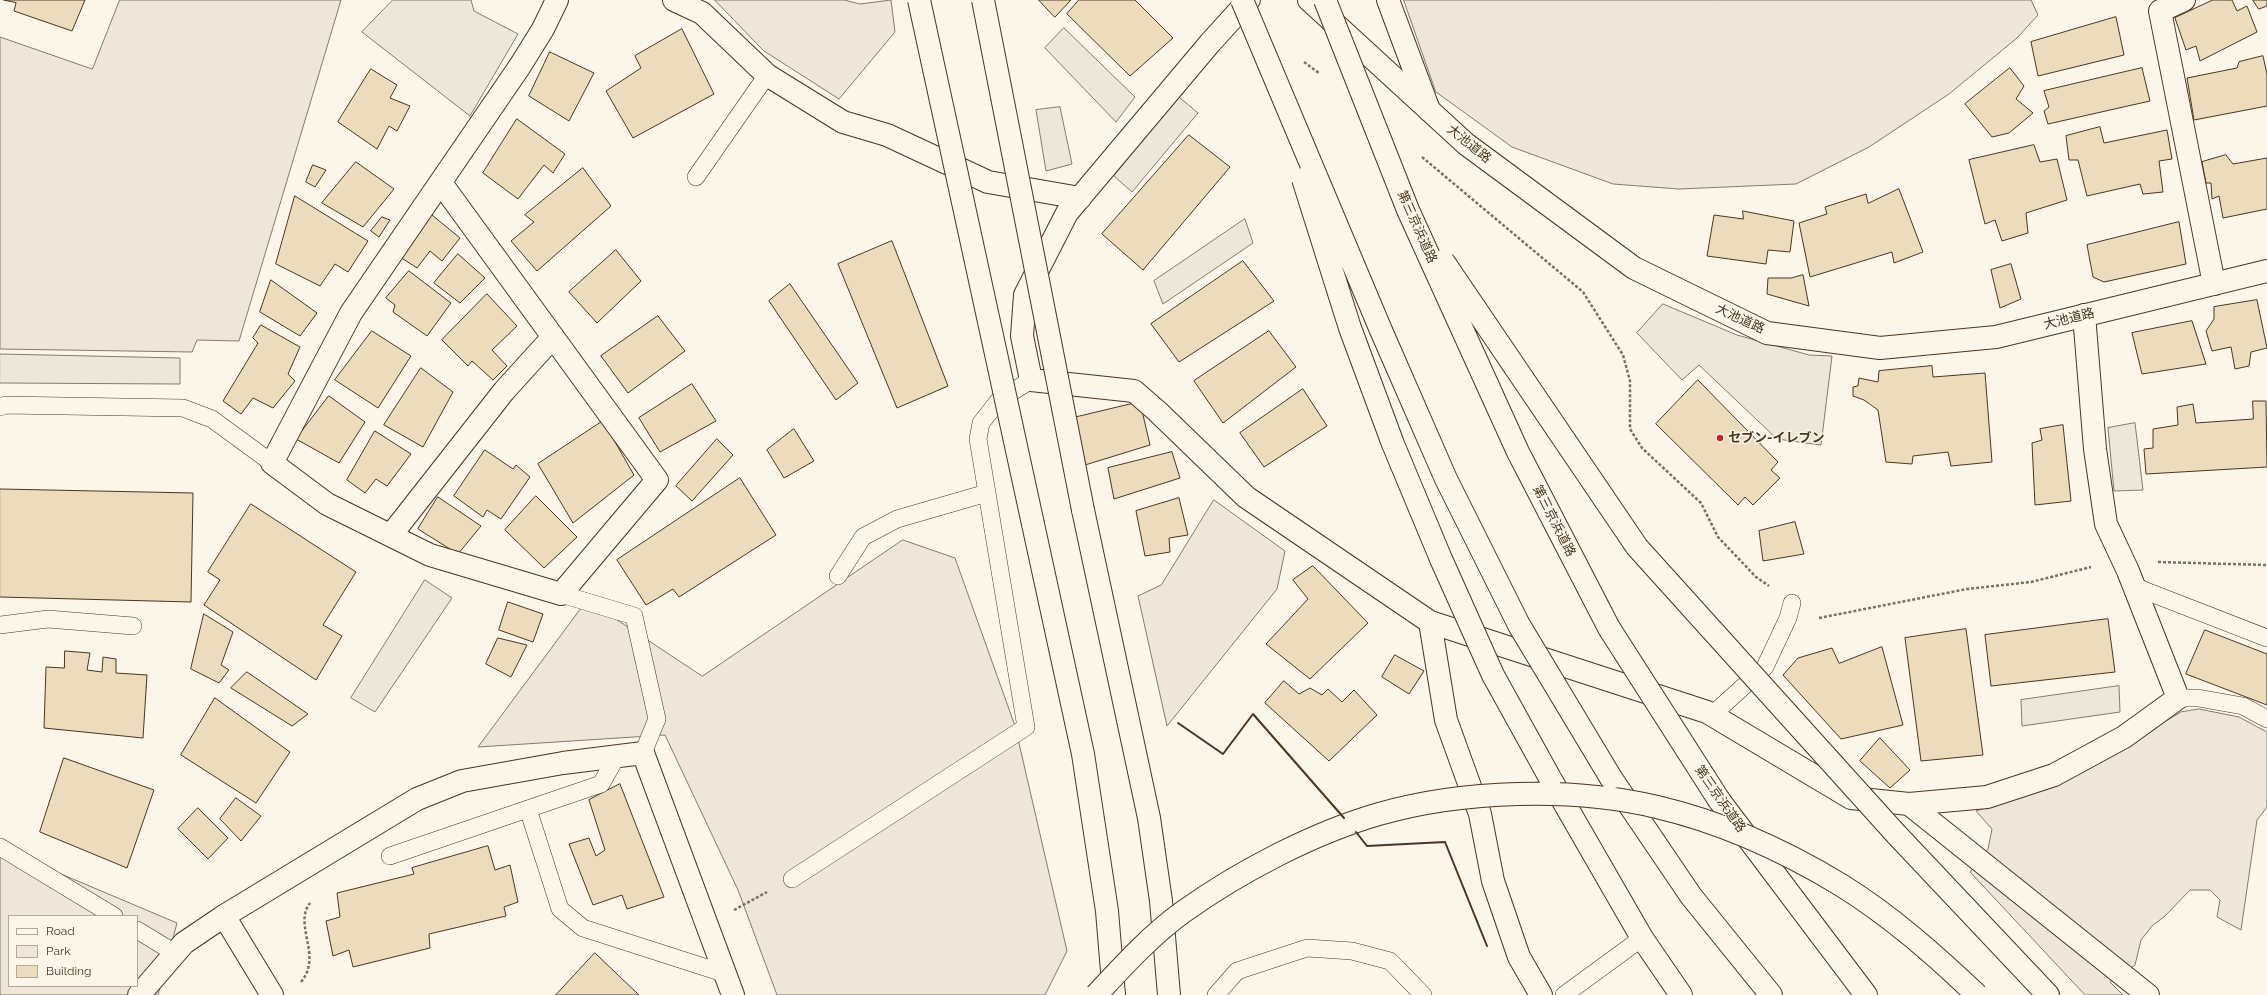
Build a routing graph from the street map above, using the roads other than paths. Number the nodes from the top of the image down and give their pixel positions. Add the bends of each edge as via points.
1 (557, 0) edge
2 (674, 0) edge
3 (919, 0) edge
4 (983, 0) edge
5 (1242, 0) edge
6 (1249, 0) edge
7 (1309, 0) edge
8 (1325, 0) edge
9 (1388, 0) edge
10 (2184, 0) edge
11 (1264, 55) junction
12 (767, 74) junction
13 (1429, 110) junction
14 (696, 177) dead end
15 (441, 183) junction
16 (1080, 198) junction
17 (1408, 210) junction
18 (2267, 271) edge
19 (2214, 284) junction
20 (2084, 315) junction
21 (553, 337) junction
22 (1030, 380) junction
23 (0, 407) edge
24 (272, 463) junction
25 (987, 493) junction
26 (391, 535) junction
27 (838, 576) dead end
28 (2134, 586) junction
29 (561, 594) junction
30 (1792, 603) road end
31 (1430, 622) junction
32 (0, 625) edge
33 (133, 626) dead end
34 (2267, 638) edge
35 (2178, 698) junction
36 (1712, 715) junction
37 (2267, 719) edge
38 (643, 753) junction
39 (617, 756) junction
40 (1909, 804) junction
41 (528, 809) junction
42 (0, 847) edge
43 (390, 856) dead end
44 (792, 879) road end
45 (112, 915) edge
46 (224, 916) junction
47 (138, 931) edge
48 (1642, 938) junction
49 (175, 953) junction
50 (726, 974) junction
51 (140, 995) edge
52 (272, 995) edge
53 (733, 995) edge
54 (1096, 995) edge
55 (1114, 995) edge
56 (1169, 995) edge
57 (1216, 995) edge
58 (1423, 995) edge
59 (1541, 995) edge
60 (1564, 995) edge
61 (1681, 995) edge
62 (1771, 995) edge
63 (1866, 995) edge
64 (1978, 995) edge
65 (2048, 995) edge
66 (2148, 995) edge

1 - 15 main road via 520,66
2 - 12 main road via 702,13
3 - 55 main road, bridge via 1083,754 1107,911
4 - 56 main road, bridge via 1083,510 1149,818 1161,901
5 - 11 main road, bridge
6 - 16 main road via 1200,54
7 - 13 main road, 大池道路
8 - 17 main road, 第三京浜道路, bridge
9 - 13 main road
10 - 19 main road via 2160,12
11 - 48 main road, bridge via 1350,328 1393,444 1441,560 1493,675
11 - 62 main road, bridge via 1446,478 1520,625 1611,778 1692,896
12 - 14 lane
12 - 16 main road via 843,122 887,135 988,182
13 - 20 main road, 大池道路 via 1466,144 1634,268 1766,333 1880,348 1996,337
15 - 21 main road
15 - 24 main road via 351,314
16 - 22 main road via 1067,213 1025,295 1022,336
17 - 63 main road, 第三京浜道路, bridge via 1518,452 1609,628 1719,800
17 - 65 main road, bridge via 1637,547 1896,834
18 - 19 main road, 大池道路
19 - 20 main road, 大池道路
20 - 28 main road via 2095,449 2106,524
21 - 26 main road via 504,391
21 - 29 main road via 657,480
22 - 25 lane via 999,400 980,423 978,439
22 - 31 main road via 1134,391 1246,497
23 - 24 lane via 5,405 183,408 212,419
24 - 26 main road via 327,504
25 - 27 lane via 897,519 863,537
25 - 44 lane via 1026,727
26 - 29 main road via 430,555
28 - 34 lane
28 - 35 main road
29 - 38 lane via 634,616 657,719
30 - 36 lane via 1788,618 1766,666
31 - 36 main road
31 - 59 main road via 1446,720 1480,814 1493,881 1520,957
32 - 33 lane via 48,619
35 - 37 lane via 2198,698 2243,706
35 - 40 main road via 2124,737 2054,775 1987,796
36 - 40 main road via 1851,798
38 - 39 main road
38 - 50 main road
39 - 41 lane via 601,784
39 - 46 main road via 462,781 417,799
40 - 66 main road
41 - 43 lane
41 - 50 lane via 560,909 583,928
42 - 45 lane
46 - 49 main road via 184,943
46 - 52 main road
47 - 49 lane
48 - 60 lane
48 - 61 main road
49 - 51 main road
50 - 53 main road
54 - 64 main road, bridge via 1134,954 1181,913 1239,875 1305,842 1379,814 1444,800 1515,794 1580,795 1657,807 1714,825 1774,849 1842,886 1925,946
57 - 58 lane via 1237,971 1307,948 1352,951 1390,961

